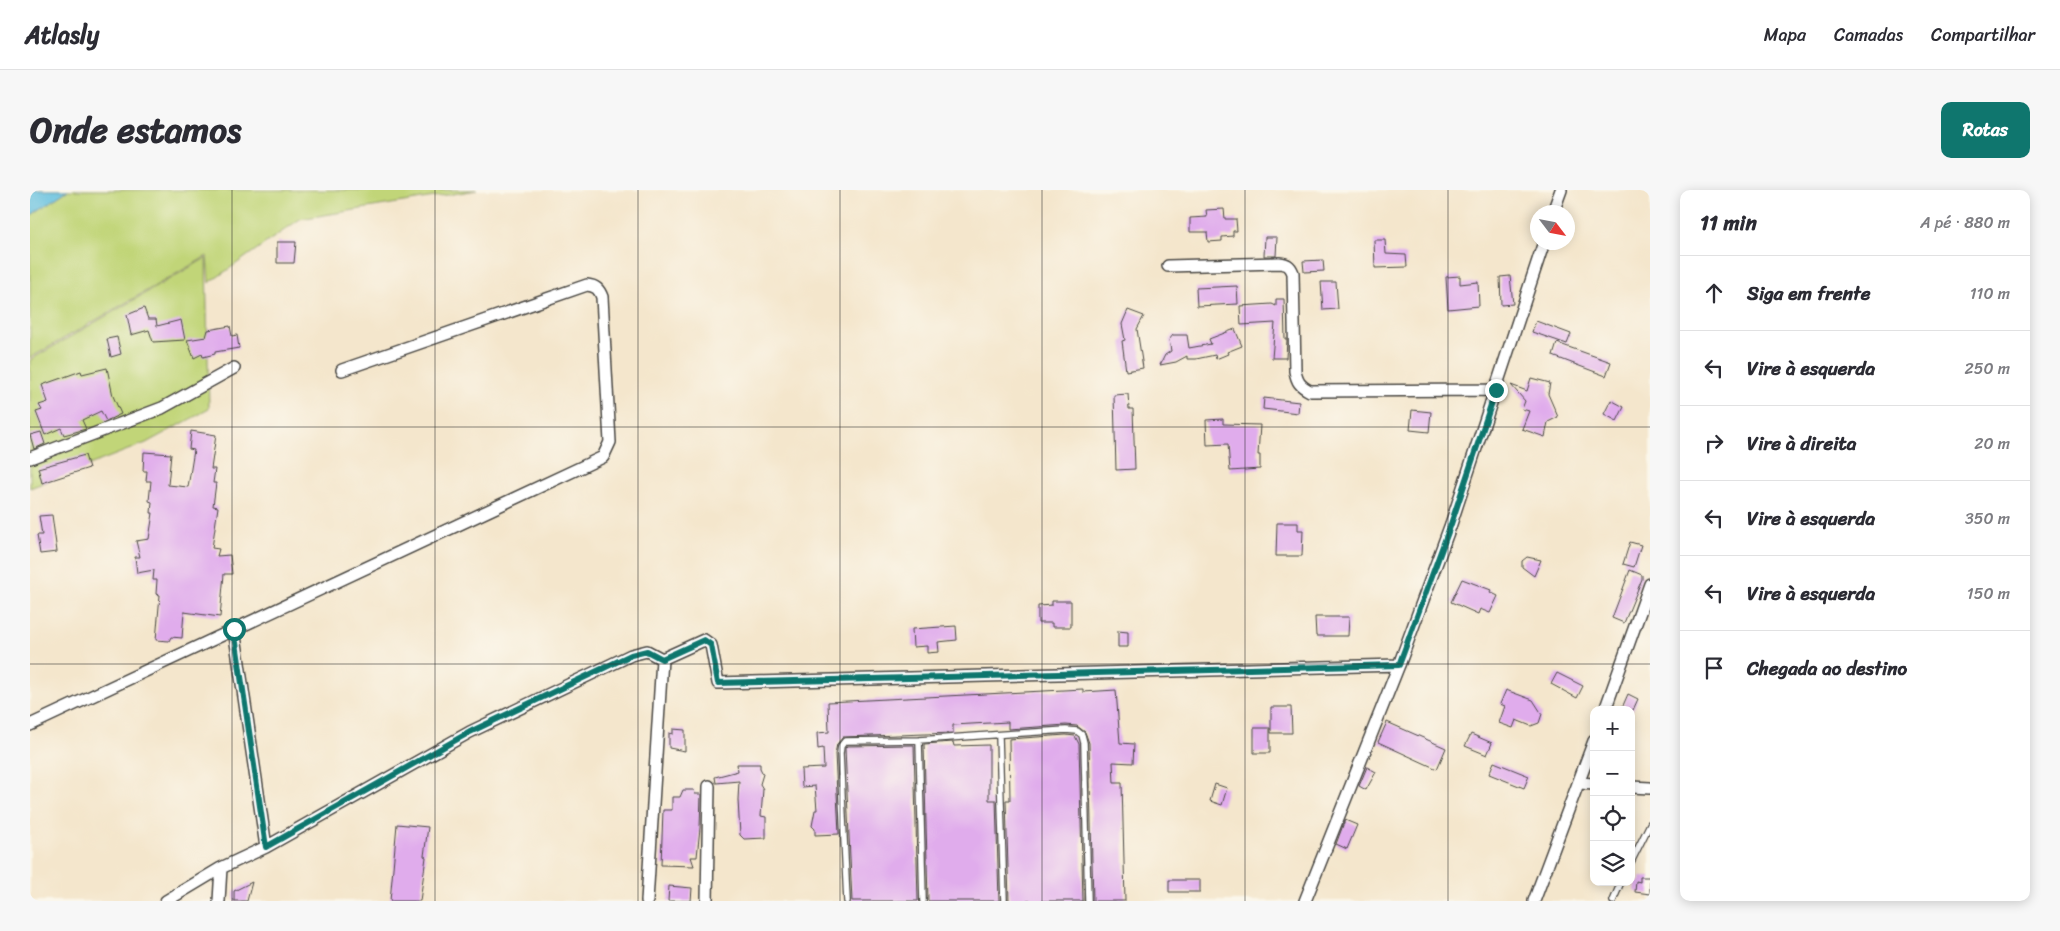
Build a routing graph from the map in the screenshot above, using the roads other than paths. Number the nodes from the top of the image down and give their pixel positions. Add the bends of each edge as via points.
1 (1560, 190) edge
2 (1555, 205) edge
3 (1541, 250) edge
4 (1168, 266) dead end
5 (234, 368) dead end
6 (342, 370) dead end
7 (1496, 390) junction
8 (30, 458) edge
9 (1650, 584) edge
10 (234, 629) junction
11 (662, 659) junction
12 (1399, 665) junction
13 (1606, 706) edge
14 (30, 725) edge
15 (999, 736) junction
16 (919, 740) junction
17 (1590, 751) edge
18 (1579, 783) junction
19 (1590, 784) edge
20 (709, 786) dead end
21 (1635, 787) edge
22 (1650, 788) edge
23 (1650, 824) edge
24 (266, 847) junction
25 (1635, 854) edge
26 (221, 868) junction
27 (1620, 886) edge
28 (166, 901) edge
29 (219, 901) edge
30 (647, 901) edge
31 (707, 901) edge
32 (846, 901) edge
33 (923, 901) edge
34 (1004, 901) edge
35 (1088, 901) edge
36 (1305, 901) edge
37 (1534, 901) edge
38 (1614, 901) edge

1 - 2 street
3 - 7 street
4 - 7 street via 1278,263 1291,267 1296,379 1301,387 1310,391
5 - 8 street via 162,408
6 - 10 street via 587,284 595,286 602,297 610,442 603,457
7 - 12 street
9 - 13 street
10 - 14 street
10 - 24 street
11 - 12 street via 704,640 711,645 718,683
11 - 24 street via 647,651 631,655 479,727
11 - 30 street
12 - 36 street
15 - 16 lane
15 - 34 lane
15 - 35 lane via 1066,730 1082,735
16 - 32 lane via 845,741 841,746
16 - 33 lane
17 - 18 street
18 - 19 street
18 - 37 street
20 - 31 street
21 - 22 street
23 - 25 lane
24 - 26 street
26 - 28 street
26 - 29 street
27 - 38 lane

